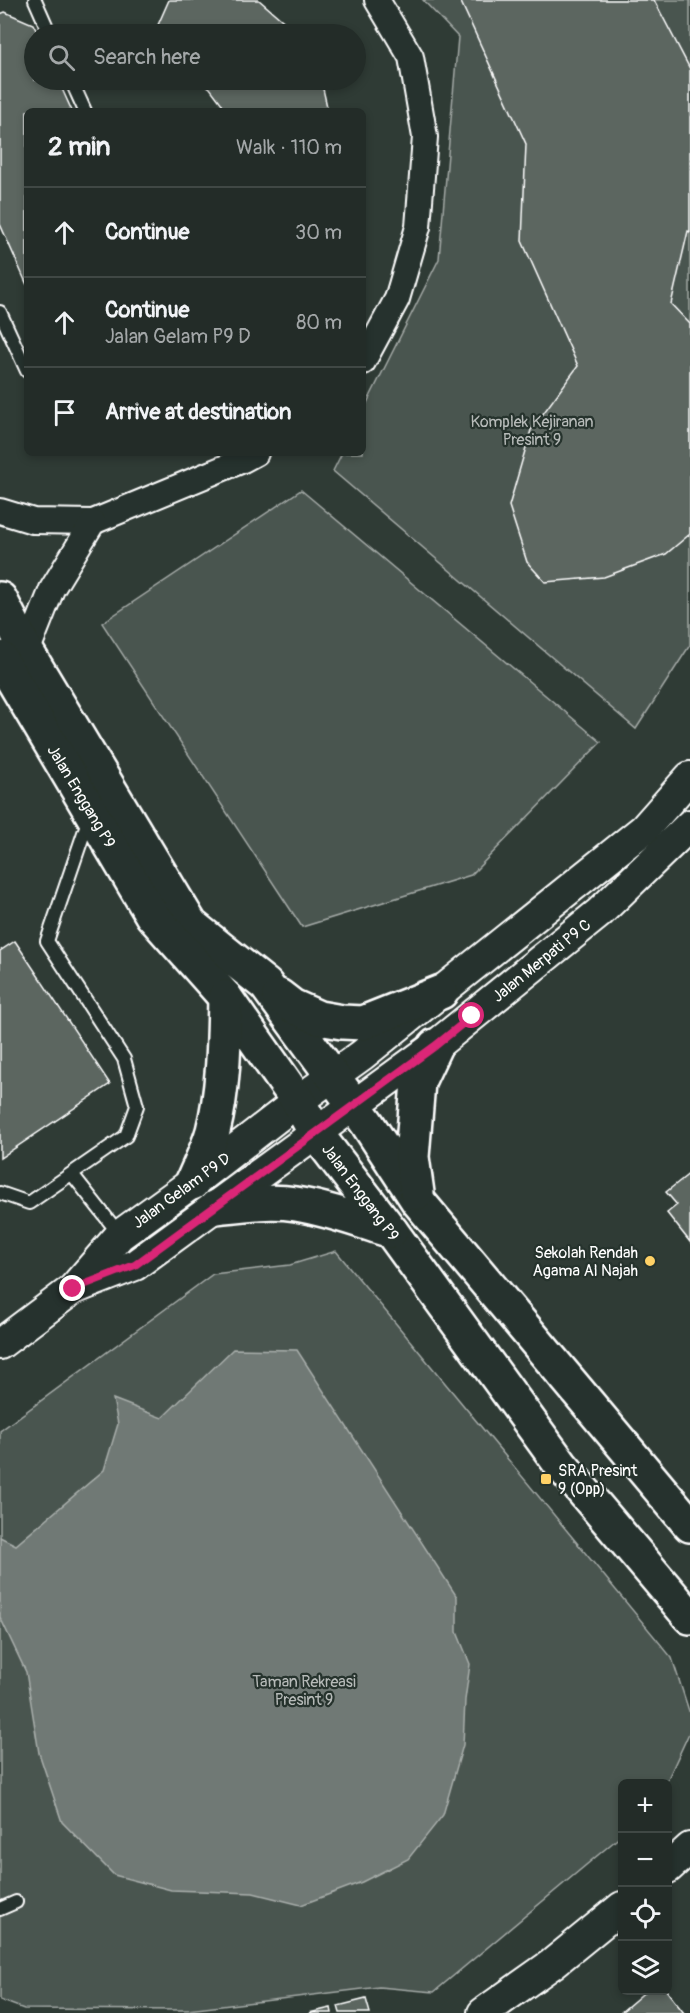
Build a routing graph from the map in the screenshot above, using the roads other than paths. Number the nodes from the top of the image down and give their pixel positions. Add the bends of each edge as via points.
1 (35, 0) edge
2 (377, 0) edge
3 (46, 24) edge
4 (76, 90) edge
5 (84, 108) edge
6 (0, 312) edge
7 (366, 356) edge
8 (24, 364) edge
9 (244, 456) edge
10 (0, 511) edge
11 (93, 522) junction
12 (0, 599) edge
13 (13, 655) edge
14 (690, 777) edge
15 (91, 811) junction
16 (690, 825) edge
17 (266, 985) junction
18 (441, 992) junction
19 (225, 997) junction
20 (435, 1046) junction
21 (331, 1076) junction
22 (298, 1101) junction
23 (354, 1104) junction
24 (315, 1132) junction
25 (72, 1174) junction
26 (192, 1183) junction
27 (0, 1193) edge
28 (418, 1201) junction
29 (216, 1207) junction
30 (391, 1231) junction
31 (120, 1235) junction
32 (73, 1289) junction
33 (0, 1344) edge
34 (690, 1525) edge
35 (690, 1617) edge
36 (690, 1848) edge
37 (672, 1864) edge
38 (16, 1902) dead end
39 (0, 1909) edge
40 (618, 1910) edge
41 (483, 2013) edge

1 - 3 lane
2 - 7 street via 411,57 425,138 418,227 397,299
4 - 5 lane
6 - 8 lane
9 - 11 street
10 - 11 street via 33,521
11 - 13 street
12 - 13 main road, Jalan Enggang P9
13 - 15 main road, Jalan Enggang P9
13 - 17 main road, Jalan Enggang P9 via 191,925
14 - 18 street via 644,829
15 - 19 main road, Jalan Enggang P9 via 152,915
15 - 25 lane via 47,941 124,1059 137,1106 126,1136
16 - 20 street, Jalan Merpati P9 C via 600,912
17 - 18 main road via 292,1006 319,1018 363,1023
17 - 21 main road, Jalan Enggang P9
18 - 21 street
19 - 22 main road, Jalan Enggang P9
19 - 26 main road via 223,1070 213,1133
20 - 23 street, Jalan Merpati P9 C
20 - 28 main road via 418,1082 412,1157
21 - 22 street
21 - 23 main road, Jalan Enggang P9
22 - 24 main road, Jalan Enggang P9
22 - 26 street, Jalan Gelam P9 D
23 - 24 street, Jalan Gelam P9 D
23 - 28 main road, Jalan Enggang P9
24 - 29 street, Jalan Gelam P9 D
24 - 30 main road, Jalan Enggang P9
25 - 27 lane via 29,1203
25 - 31 lane
26 - 31 street, Jalan Gelam P9 D
28 - 34 main road, Jalan Enggang P9
29 - 30 main road via 293,1204
29 - 32 street, Jalan Gelam P9 D via 135,1265
30 - 35 main road, Jalan Enggang P9 via 561,1465
31 - 32 street, Jalan Gelam P9 D
32 - 33 street, Jalan Gelam P9 D
36 - 37 street
38 - 39 lane
40 - 41 street

